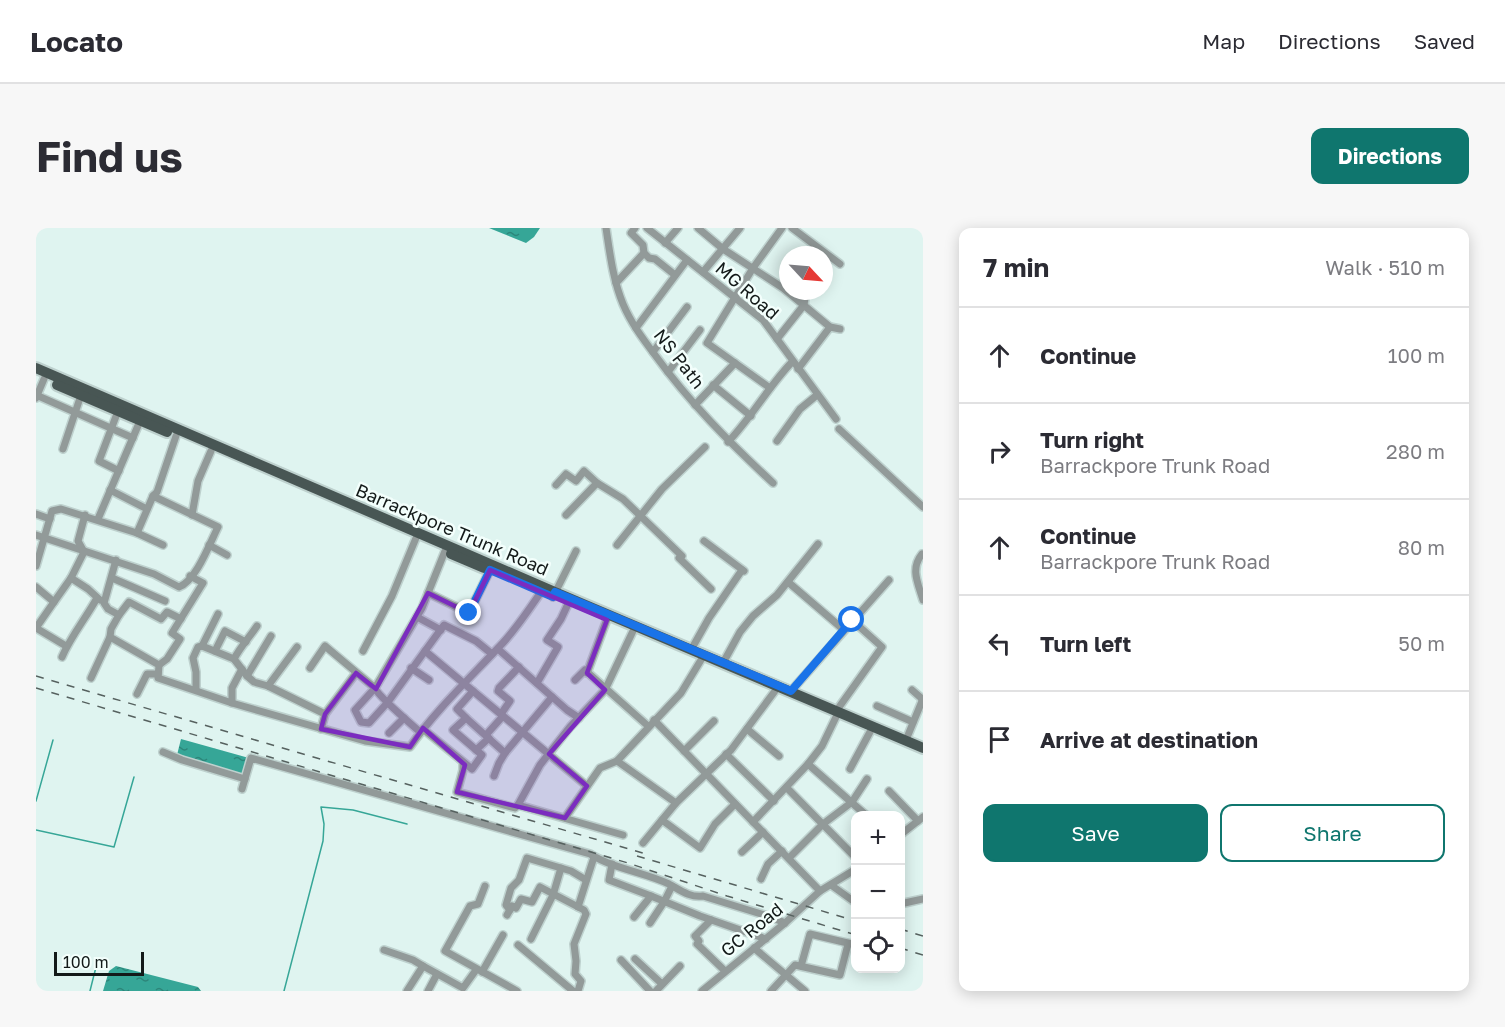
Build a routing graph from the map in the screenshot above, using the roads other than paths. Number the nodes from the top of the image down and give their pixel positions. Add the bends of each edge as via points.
1 (606, 228) edge
2 (635, 228) edge
3 (647, 228) edge
4 (678, 228) edge
5 (698, 228) edge
6 (740, 228) edge
7 (782, 228) edge
8 (792, 228) edge
9 (665, 243) junction
10 (812, 246) edge
11 (723, 249) junction
12 (644, 253) junction
13 (687, 260) junction
14 (833, 262) edge
15 (840, 264) dead end
16 (753, 268) junction
17 (703, 272) junction
18 (675, 275) junction
19 (616, 283) junction
20 (735, 297) junction
21 (805, 300) edge
22 (804, 305) junction
23 (687, 307) dead end
24 (830, 327) junction
25 (636, 328) junction
26 (840, 329) dead end
27 (700, 330) dead end
28 (777, 339) junction
29 (653, 352) junction
30 (792, 362) junction
31 (735, 363) junction
32 (36, 368) edge
33 (798, 369) junction
34 (668, 372) junction
35 (40, 377) edge
36 (713, 384) junction
37 (770, 388) junction
38 (817, 394) junction
39 (81, 395) junction
40 (36, 396) edge
41 (695, 405) junction
42 (75, 411) junction
43 (118, 411) junction
44 (751, 416) junction
45 (836, 419) dead end
46 (140, 421) junction
47 (111, 428) junction
48 (838, 429) dead end
49 (176, 436) junction
50 (133, 438) junction
51 (777, 441) dead end
52 (728, 442) junction
53 (705, 447) dead end
54 (63, 449) dead end
55 (211, 451) junction
56 (119, 471) junction
57 (597, 483) junction
58 (773, 483) dead end
59 (556, 485) dead end
60 (110, 490) junction
61 (153, 496) junction
62 (923, 507) edge
63 (147, 509) junction
64 (36, 514) edge
65 (641, 514) junction
66 (192, 515) junction
67 (566, 515) dead end
68 (85, 516) junction
69 (50, 519) junction
70 (98, 519) junction
71 (137, 533) junction
72 (36, 535) edge
73 (44, 538) junction
74 (416, 538) junction
75 (704, 541) dead end
76 (818, 544) dead end
77 (163, 545) dead end
78 (209, 545) junction
79 (617, 545) dead end
80 (446, 551) junction
81 (576, 551) dead end
82 (84, 552) junction
83 (922, 554) edge
84 (227, 555) dead end
85 (116, 560) junction
86 (36, 566) edge
87 (490, 570) junction
88 (190, 576) junction
89 (112, 578) junction
90 (71, 579) junction
91 (889, 580) dead end
92 (788, 582) junction
93 (36, 587) edge
94 (711, 589) dead end
95 (428, 592) junction
96 (541, 592) junction
97 (554, 594) junction
98 (923, 600) edge
99 (101, 601) junction
100 (165, 601) dead end
101 (54, 602) junction
102 (568, 604) junction
103 (218, 614) dead end
104 (119, 615) junction
105 (417, 617) junction
106 (608, 617) junction
107 (181, 619) junction
108 (852, 620) junction
109 (257, 626) dead end
110 (36, 628) edge
111 (441, 630) junction
112 (844, 630) junction
113 (633, 631) junction
114 (271, 636) dead end
115 (110, 637) junction
116 (246, 642) junction
117 (66, 646) junction
118 (202, 646) junction
119 (297, 647) dead end
120 (691, 650) junction
121 (215, 651) junction
122 (363, 651) dead end
123 (425, 651) junction
124 (495, 651) junction
125 (62, 657) dead end
126 (234, 659) junction
127 (700, 660) junction
128 (723, 663) junction
129 (159, 665) junction
130 (519, 667) junction
131 (310, 668) dead end
132 (411, 668) junction
133 (242, 669) junction
134 (356, 673) junction
135 (587, 673) junction
136 (159, 674) junction
137 (247, 676) junction
138 (91, 678) dead end
139 (429, 680) dead end
140 (575, 680) dead end
141 (537, 683) junction
142 (464, 684) junction
143 (268, 686) junction
144 (375, 688) junction
145 (196, 689) junction
146 (605, 690) junction
147 (912, 690) dead end
148 (473, 691) junction
149 (775, 691) junction
150 (791, 691) junction
151 (137, 694) dead end
152 (552, 697) junction
153 (388, 702) junction
154 (232, 703) junction
155 (877, 706) dead end
156 (836, 713) junction
157 (325, 714) junction
158 (502, 715) junction
159 (579, 717) junction
160 (404, 718) junction
161 (466, 718) junction
162 (654, 720) junction
163 (714, 721) dead end
164 (913, 722) junction
165 (648, 726) junction
166 (321, 729) junction
167 (747, 729) junction
168 (422, 730) junction
169 (523, 732) junction
170 (870, 732) junction
171 (389, 733) dead end
172 (487, 736) junction
173 (906, 740) junction
174 (923, 748) edge
175 (476, 750) junction
176 (684, 751) junction
177 (163, 752) dead end
178 (505, 753) junction
179 (549, 754) junction
180 (726, 754) junction
181 (923, 755) edge
182 (779, 756) dead end
183 (617, 761) junction
184 (463, 763) junction
185 (808, 764) junction
186 (850, 769) dead end
187 (707, 774) junction
188 (494, 776) dead end
189 (245, 779) junction
190 (867, 779) dead end
191 (587, 786) junction
192 (787, 788) junction
193 (242, 789) dead end
194 (889, 791) dead end
195 (774, 801) junction
196 (852, 802) junction
197 (676, 803) junction
198 (735, 804) junction
199 (518, 805) junction
200 (862, 811) edge
201 (565, 818) junction
202 (920, 819) edge
203 (662, 820) junction
204 (753, 822) junction
205 (823, 824) junction
206 (763, 832) junction
207 (905, 832) edge
208 (623, 835) dead end
209 (643, 843) dead end
210 (782, 851) junction
211 (742, 852) dead end
212 (851, 854) edge
213 (594, 857) junction
214 (789, 858) junction
215 (612, 864) junction
216 (561, 868) junction
217 (851, 872) edge
218 (761, 879) dead end
219 (586, 880) junction
220 (831, 885) junction
221 (486, 886) dead end
222 (672, 886) junction
223 (820, 891) junction
224 (553, 895) junction
225 (651, 896) junction
226 (923, 899) edge
227 (851, 900) edge
228 (664, 902) junction
229 (905, 903) edge
230 (578, 907) junction
231 (634, 917) dead end
232 (711, 920) junction
233 (650, 923) dead end
234 (785, 923) junction
235 (503, 934) dead end
236 (531, 939) dead end
237 (766, 939) junction
238 (518, 945) dead end
239 (851, 945) edge
240 (754, 948) junction
241 (851, 948) edge
242 (384, 950) dead end
243 (635, 959) dead end
244 (621, 960) dead end
245 (423, 966) junction
246 (680, 966) dead end
247 (801, 966) junction
248 (479, 971) junction
249 (725, 971) junction
250 (438, 974) junction
251 (786, 974) junction
252 (662, 984) junction
253 (456, 989) edge
254 (407, 991) edge
255 (428, 991) edge
256 (517, 991) edge
257 (573, 991) edge
258 (578, 991) edge
259 (650, 991) edge
260 (656, 991) edge
261 (702, 991) edge
262 (771, 991) edge
263 (806, 991) edge

1 - 19 street, NS Path
2 - 12 street via 631,233 643,245
3 - 9 street, MG Road
4 - 9 street
5 - 11 street
6 - 11 street
7 - 16 street
8 - 10 street
9 - 13 street, MG Road
11 - 16 street
11 - 17 street
12 - 18 street
12 - 19 street
13 - 17 street, MG Road
13 - 18 street
14 - 15 street
16 - 20 street
16 - 22 street
17 - 20 street, MG Road
18 - 25 street
19 - 25 street, NS Path
20 - 28 street, MG Road via 763,320
20 - 31 street via 707,343
21 - 22 street
22 - 24 street
22 - 28 street
23 - 29 street
24 - 26 street
24 - 33 street
25 - 29 street, NS Path
27 - 34 street
28 - 30 street, MG Road
29 - 34 street, NS Path
30 - 33 street, MG Road
30 - 37 street
31 - 36 street
31 - 37 street
32 - 97 main road, Barrackpore Trunk Road
33 - 38 street, MG Road
34 - 41 street, NS Path
35 - 39 main road, Barrackpore Trunk Road
35 - 40 street
36 - 41 street
36 - 44 street
37 - 44 street
38 - 45 street, MG Road
38 - 51 street
39 - 42 street
39 - 43 main road, Barrackpore Trunk Road
40 - 42 street
41 - 52 street, NS Path
42 - 47 street
42 - 54 street
43 - 46 main road, Barrackpore Trunk Road
43 - 47 street
44 - 52 street
46 - 49 main road, Barrackpore Trunk Road
46 - 50 street
47 - 50 street
47 - 56 street via 99,461
48 - 62 street
49 - 55 main road, Barrackpore Trunk Road
49 - 61 street
50 - 56 street
52 - 58 street, NS Path
53 - 65 street
55 - 66 street via 198,481
55 - 74 main road, Barrackpore Trunk Road
56 - 60 street
57 - 59 street via 584,471 576,481 566,474
57 - 65 street
57 - 67 street
60 - 63 street
60 - 70 street
61 - 63 street
61 - 66 street
63 - 71 street
64 - 69 street
65 - 79 street
65 - 94 street
66 - 78 street via 218,527
68 - 69 street via 61,509 52,511
68 - 70 street
68 - 82 street via 78,542
69 - 73 street
70 - 71 street
71 - 77 street
72 - 73 street
73 - 82 street
73 - 86 street
74 - 80 main road, Barrackpore Trunk Road
74 - 122 street
75 - 120 street via 743,571
76 - 92 street
78 - 84 street
78 - 88 street
80 - 87 main road, Barrackpore Trunk Road
80 - 95 street
81 - 97 street
82 - 85 street
82 - 90 street
83 - 98 street via 916,562 916,576
85 - 88 street via 178,587
85 - 89 street
87 - 95 street via 469,613
87 - 96 main road, Barrackpore Trunk Road
88 - 107 street via 203,583
89 - 99 street
89 - 100 street
90 - 99 street
90 - 101 street
91 - 108 street
92 - 112 street
92 - 128 street via 740,632
93 - 101 street
95 - 105 street
96 - 97 main road, Barrackpore Trunk Road
96 - 124 street
97 - 102 main road, Barrackpore Trunk Road
97 - 106 main road, Barrackpore Trunk Road
99 - 104 street
99 - 117 street
101 - 110 street
102 - 106 main road, Barrackpore Trunk Road
102 - 141 street via 548,640 558,647
103 - 118 street
104 - 107 street via 129,602 160,619 168,612
104 - 115 street
105 - 111 street
105 - 144 street
106 - 113 main road, Barrackpore Trunk Road
106 - 120 main road, Barrackpore Trunk Road
106 - 135 street
107 - 129 street via 172,633 180,639
108 - 112 street
108 - 156 street via 882,647
109 - 116 street
110 - 117 street
111 - 123 street
111 - 124 street via 444,625
112 - 150 street
113 - 127 main road, Barrackpore Trunk Road
113 - 146 street
114 - 137 street
115 - 129 street
115 - 138 street
116 - 121 street via 225,631
116 - 126 street
117 - 125 street
118 - 121 street
118 - 145 street via 193,658
119 - 143 street
120 - 128 main road, Barrackpore Trunk Road
121 - 126 street
123 - 132 street
123 - 142 street
124 - 130 street
124 - 142 street
126 - 133 street
127 - 149 main road, Barrackpore Trunk Road
127 - 162 street via 681,693
128 - 150 main road, Barrackpore Trunk Road
129 - 136 street
130 - 141 street
130 - 158 street via 499,687 498,691 510,701
131 - 134 street via 325,646
132 - 139 street
132 - 153 street
133 - 137 street
133 - 154 street via 232,688
134 - 144 street
134 - 157 street
135 - 140 street via 585,670
135 - 146 street
136 - 145 street via 158,678
136 - 151 street via 147,674
137 - 143 street
141 - 152 street
142 - 148 street
142 - 168 street
143 - 157 street
144 - 153 street
144 - 153 street via 355,711 361,722 369,723
145 - 154 street
146 - 159 street
146 - 165 street
147 - 164 street via 922,701
148 - 158 street
148 - 161 street via 457,710
149 - 156 main road, Barrackpore Trunk Road
149 - 167 street
150 - 156 main road, Barrackpore Trunk Road
152 - 159 street
152 - 169 street
153 - 160 street
154 - 166 street
155 - 164 street
156 - 170 main road, Barrackpore Trunk Road
156 - 173 main road, Barrackpore Trunk Road
156 - 185 street via 822,746
157 - 166 street
158 - 169 street
158 - 172 street
159 - 179 street
160 - 168 street
160 - 171 street
161 - 172 street
161 - 175 street via 453,730
162 - 165 street
162 - 176 street
163 - 176 street
164 - 173 street
165 - 183 street
166 - 168 street via 365,741 410,747
167 - 180 street
167 - 182 street
168 - 184 street
169 - 178 street
169 - 179 street
170 - 181 main road, Barrackpore Trunk Road
170 - 186 street
172 - 175 street
172 - 178 street
173 - 174 main road, Barrackpore Trunk Road
175 - 184 street via 482,755 472,769
176 - 187 street
177 - 189 street
178 - 188 street
179 - 191 street
179 - 199 street
180 - 187 street
180 - 195 street
183 - 191 street via 600,768
183 - 197 street
184 - 199 street via 457,792 515,808
185 - 192 street
185 - 196 street
187 - 197 street
187 - 198 street
189 - 193 street
189 - 213 street via 251,758
190 - 196 street
191 - 201 street
192 - 195 street
192 - 205 street
194 - 202 street
195 - 204 street
196 - 200 street
196 - 205 street
197 - 203 street
198 - 203 street via 700,848
198 - 204 street
199 - 201 street
201 - 208 street
202 - 207 street
203 - 209 street
204 - 206 street
205 - 212 street
205 - 214 street
206 - 210 street
206 - 211 street
210 - 214 street
210 - 218 street via 768,864
213 - 215 street
213 - 219 street
214 - 223 street
215 - 222 street
215 - 225 street via 609,880
216 - 219 street
216 - 224 street
216 - 224 street via 527,858 506,905 509,913 521,899 532,902 540,887
217 - 220 street, GC Road
219 - 230 street
220 - 223 street, GC Road
220 - 227 street
221 - 248 street via 478,904 470,906 445,949
222 - 228 street
222 - 234 street
223 - 234 street, GC Road
224 - 230 street
224 - 236 street
225 - 228 street
225 - 231 street
226 - 229 street
228 - 232 street
228 - 233 street
230 - 258 street via 586,914 574,944 575,974 581,981
232 - 237 street
232 - 249 street via 695,936 697,945
234 - 237 street, GC Road
235 - 248 street
237 - 240 street, GC Road
238 - 257 street
239 - 247 street via 810,934
240 - 249 street, GC Road
240 - 251 street
241 - 247 street via 840,975
242 - 245 street
243 - 252 street
244 - 259 street
245 - 250 street
245 - 254 street
246 - 252 street
247 - 251 street via 795,965
248 - 253 street via 465,986
248 - 256 street
249 - 261 street, GC Road
250 - 253 street
250 - 255 street
251 - 262 street
251 - 263 street
252 - 260 street

